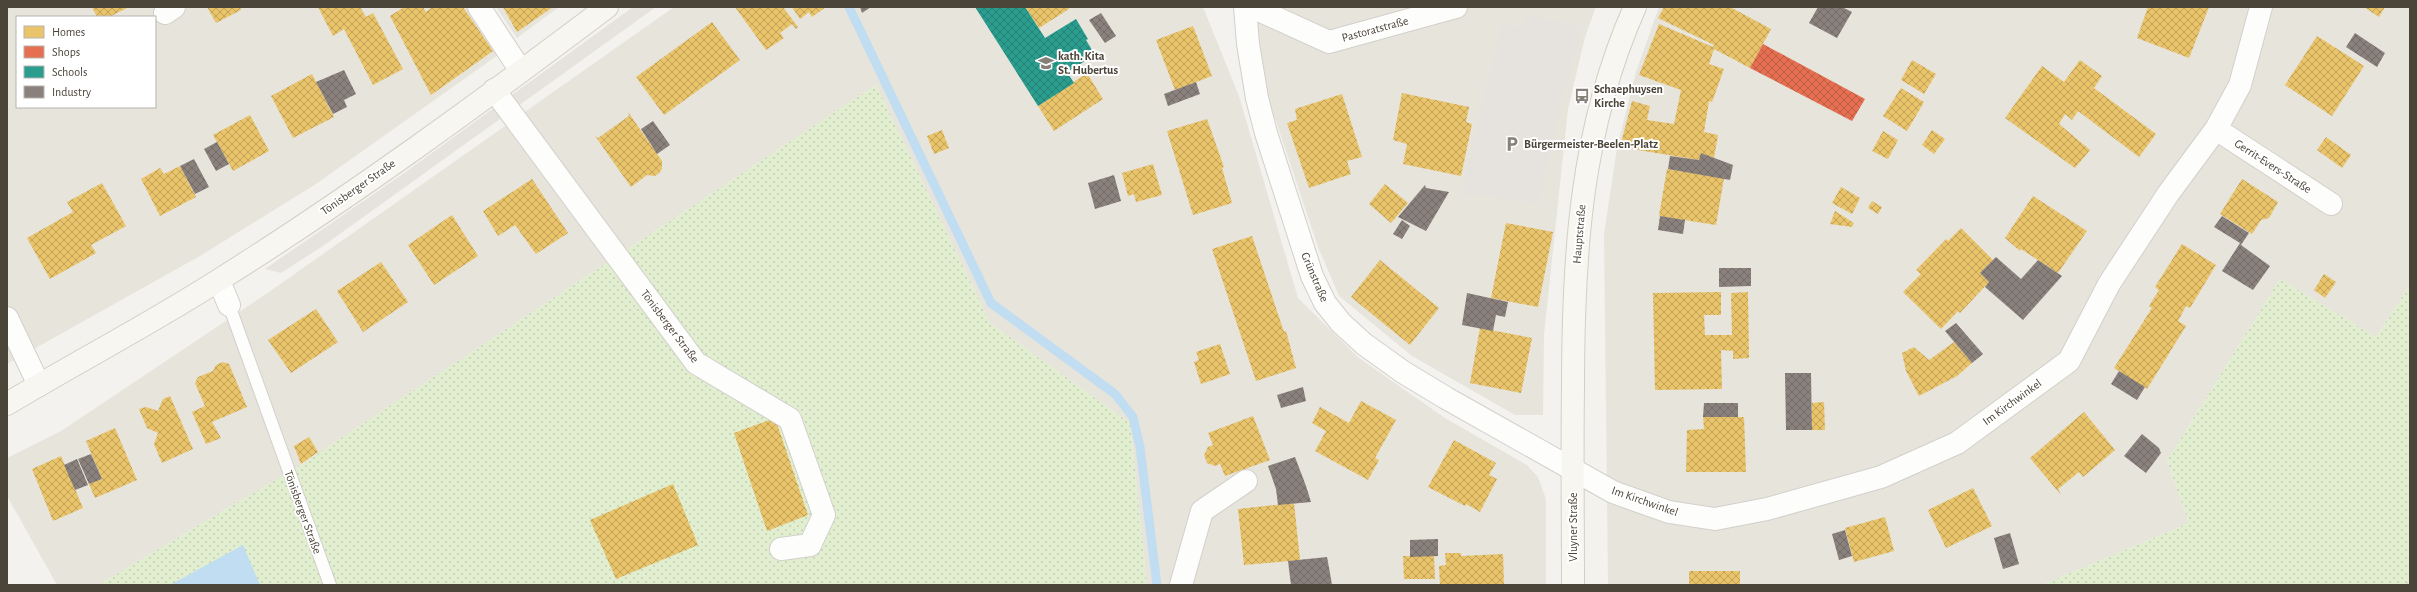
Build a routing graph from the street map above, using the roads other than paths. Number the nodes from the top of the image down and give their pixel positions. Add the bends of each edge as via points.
1 (479, 7) edge
2 (607, 7) edge
3 (1246, 7) edge
4 (1252, 7) edge
5 (1456, 7) edge
6 (1635, 7) edge
7 (2261, 7) edge
8 (521, 71) junction
9 (494, 90) junction
10 (2216, 129) junction
11 (2330, 204) dead end
12 (219, 281) junction
13 (229, 305) joint
14 (7, 318) edge
15 (39, 385) junction
16 (7, 404) edge
17 (1572, 469) junction
18 (1246, 481) dead end
19 (781, 549) dead end
20 (330, 585) edge
21 (1181, 585) edge
22 (1573, 585) edge

1 - 8 street
2 - 8 main road, Tönisberger Straße
3 - 17 street, Grünstraße via 1248,44 1257,98 1300,240 1325,303 1341,323 1364,344 1403,372
4 - 5 street, Pastoratstraße via 1329,42
6 - 17 main road, Hauptstraße via 1615,56 1601,103 1584,180 1574,283
7 - 10 street, Im Kirchwinkel via 2240,84
8 - 9 main road, Tönisberger Straße
9 - 12 main road, Tönisberger Straße via 343,199
9 - 19 street, Tönisberger Straße via 696,363 790,419 824,515 810,545
10 - 11 street, Gerrit-Evers-Straße
10 - 17 street, Im Kirchwinkel via 2168,194 2108,284 2069,360 1957,443 1881,477 1766,509 1714,519 1669,512 1613,492
12 - 13 street, Tönisberger Straße
12 - 15 main road, Tönisberger Straße
13 - 20 lane, Tönisberger Straße
14 - 15 street
15 - 16 main road, Tönisberger Straße
17 - 22 main road, Vluyner Straße
18 - 21 street via 1202,511

